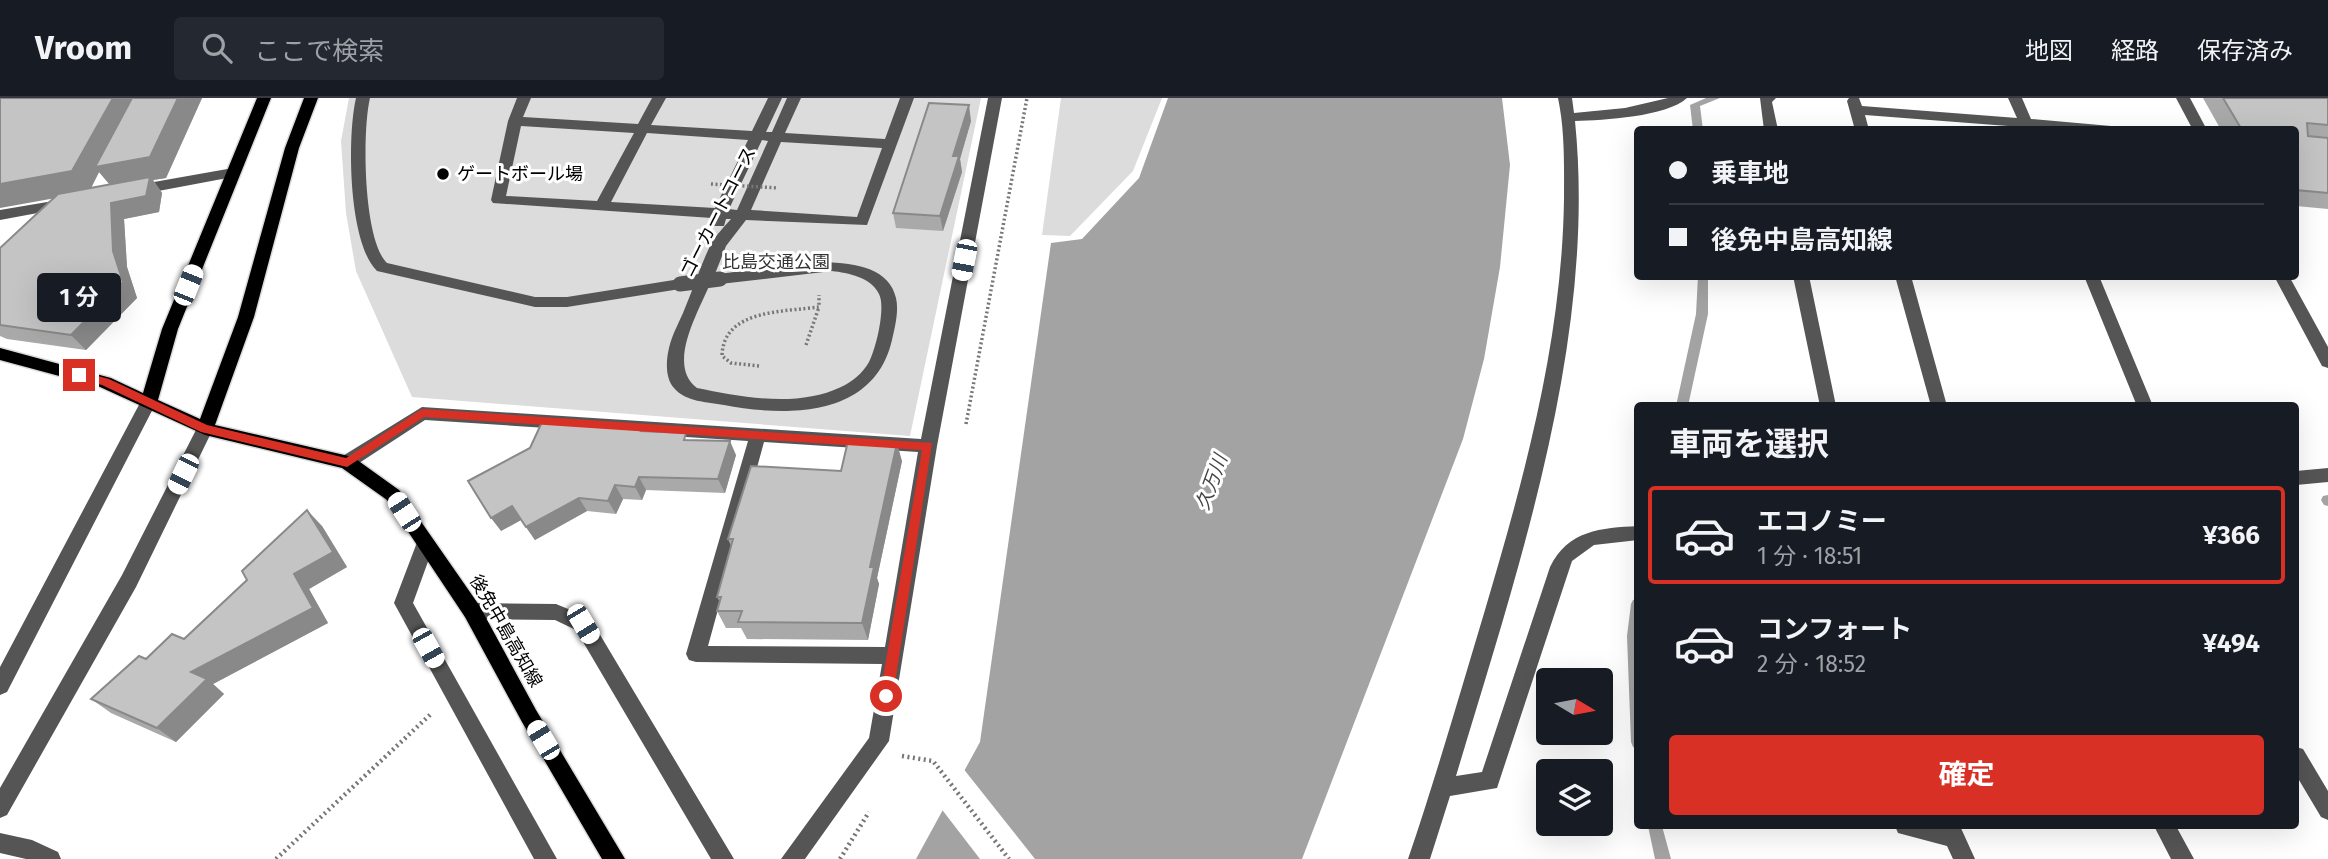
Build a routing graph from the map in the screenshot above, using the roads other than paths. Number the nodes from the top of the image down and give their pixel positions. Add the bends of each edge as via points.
1 (264, 98) edge
2 (311, 98) edge
3 (363, 98) edge
4 (524, 98) edge
5 (659, 98) edge
6 (775, 98) edge
7 (794, 98) edge
8 (907, 98) edge
9 (995, 98) edge
10 (1565, 98) edge
11 (1680, 98) edge
12 (1769, 98) edge
13 (2015, 98) edge
14 (2183, 98) edge
15 (1855, 104) edge
16 (1569, 117) junction
17 (515, 121) junction
18 (1770, 126) edge
19 (1861, 126) edge
20 (2028, 126) edge
21 (2198, 126) edge
22 (643, 128) junction
23 (757, 136) junction
24 (776, 137) junction
25 (890, 144) junction
26 (233, 173) junction
27 (121, 193) edge
28 (83, 200) edge
29 (601, 207) junction
30 (0, 215) edge
31 (719, 215) junction
32 (741, 216) junction
33 (719, 244) junction
34 (1802, 280) edge
35 (1904, 280) edge
36 (2093, 280) edge
37 (2283, 280) edge
38 (0, 354) edge
39 (2328, 362) edge
40 (149, 401) junction
41 (1827, 402) edge
42 (1938, 402) edge
43 (2143, 402) edge
44 (205, 429) junction
45 (758, 435) junction
46 (929, 446) junction
47 (347, 463) junction
48 (2328, 475) edge
49 (2299, 478) edge
50 (1634, 534) edge
51 (425, 545) junction
52 (472, 611) junction
53 (893, 656) junction
54 (0, 687) edge
55 (2299, 761) edge
56 (1443, 787) junction
57 (0, 808) edge
58 (2328, 810) edge
59 (1928, 829) edge
60 (2167, 829) edge
61 (1951, 832) edge
62 (0, 843) edge
63 (50, 859) edge
64 (546, 859) edge
65 (614, 859) edge
66 (723, 859) edge
67 (792, 859) edge
68 (1419, 859) edge
69 (1964, 859) edge
70 (2183, 859) edge

1 - 26 main road
2 - 44 main road via 292,148 246,317
3 - 33 street, ゴーカートコース, bridge via 358,115 362,211 372,256 382,267 534,302 567,302 680,284 720,279 832,266 867,274 887,293 890,306 877,361 860,383 849,391 797,405 692,393 680,384 675,370 677,347
4 - 17 street
5 - 22 street
6 - 23 street
7 - 24 street, ゴーカートコース
8 - 25 street
9 - 46 street
10 - 16 street
11 - 16 street
12 - 18 street via 1765,100
13 - 20 street
14 - 21 street
15 - 19 street
15 - 20 street
16 - 56 street via 1571,223 1555,371 1523,513
17 - 22 street
17 - 29 street via 498,200
22 - 23 street
22 - 29 street
23 - 24 street
23 - 31 street
24 - 25 street
24 - 32 street, ゴーカートコース
25 - 32 street via 862,222
26 - 27 street
26 - 40 main road via 170,329
28 - 30 street
29 - 31 street
31 - 32 street
31 - 33 street
32 - 33 street, ゴーカートコース
34 - 41 street
35 - 42 street
36 - 43 street
37 - 39 street
38 - 40 main road, 後免中島高知線 via 105,382
40 - 44 main road, 後免中島高知線
40 - 54 street
44 - 47 main road, 後免中島高知線
44 - 57 street via 129,581
45 - 46 street
45 - 47 street via 422,413
45 - 53 street via 696,654
46 - 53 street
47 - 51 main road, 後免中島高知線 via 393,495
48 - 49 street
50 - 56 street via 1582,540 1567,550 1490,781
51 - 52 main road, 後免中島高知線
51 - 64 street via 403,603
52 - 65 main road, 後免中島高知線 via 528,716
52 - 66 street via 556,612 583,624
53 - 67 street via 879,741
55 - 58 street
56 - 68 street
59 - 61 street
60 - 70 street
61 - 69 street
62 - 63 street

